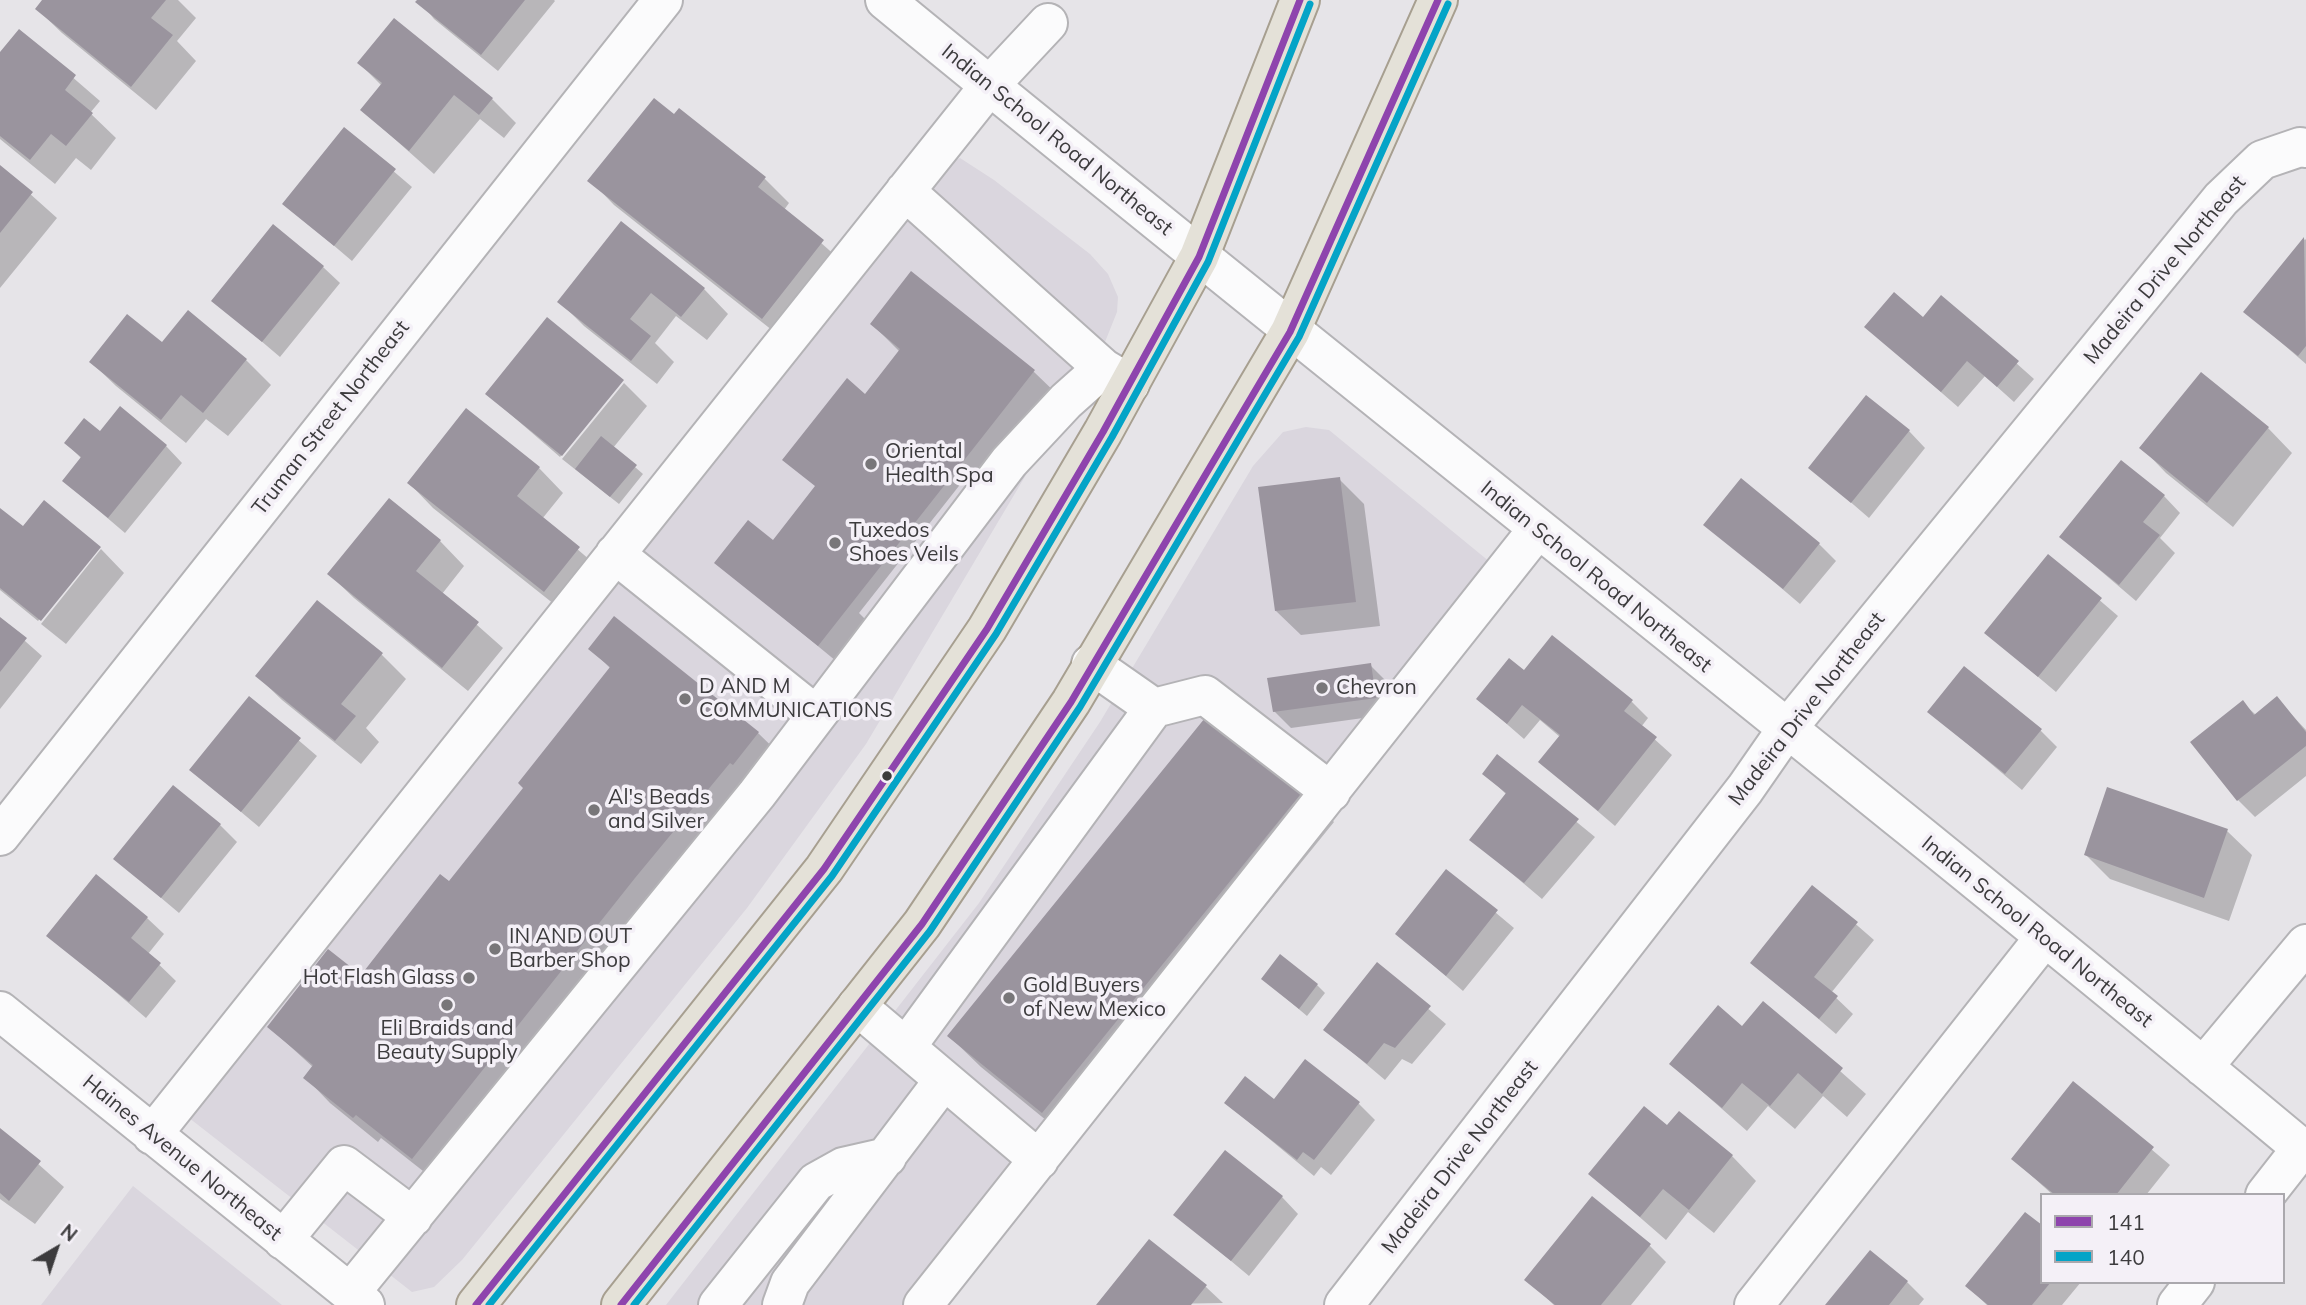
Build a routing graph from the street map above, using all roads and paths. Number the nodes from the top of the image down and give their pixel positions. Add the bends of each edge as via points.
1 (663, 0) edge
2 (1300, 0) edge
3 (1438, 0) edge
4 (898, 4) edge
5 (1048, 23) dead end
6 (990, 85) junction
7 (2303, 147) edge
8 (905, 191) junction
9 (1199, 257) junction
10 (1290, 332) junction
11 (1116, 376) junction
12 (1537, 530) junction
13 (615, 554) junction
14 (1091, 664) junction
15 (1154, 708) junction
16 (816, 715) junction
17 (1787, 730) junction
18 (1331, 792) junction
19 (0, 836) edge
20 (2044, 938) junction
21 (2306, 944) edge
22 (857, 1006) junction
23 (0, 1011) edge
24 (906, 1047) junction
25 (2203, 1066) junction
26 (944, 1080) junction
27 (152, 1135) junction
28 (2304, 1151) edge
29 (887, 1157) junction
30 (1039, 1160) junction
31 (2267, 1193) edge
32 (413, 1217) junction
33 (284, 1240) junction
34 (2193, 1284) edge
35 (358, 1299) edge
36 (476, 1305) edge
37 (621, 1305) edge
38 (718, 1305) edge
39 (782, 1305) edge
40 (923, 1305) edge
41 (1344, 1305) edge
42 (1754, 1305) edge
43 (2177, 1305) edge

1 - 19 street, Truman Street Northeast
2 - 9 main road
3 - 10 main road
4 - 6 street, Indian School Road Northeast
5 - 6 street
6 - 8 street
6 - 9 street, Indian School Road Northeast
7 - 17 street, Madeira Drive Northeast via 2262,160 2221,198
8 - 11 street
8 - 13 street
9 - 10 street, Indian School Road Northeast
9 - 11 main road
10 - 12 street, Indian School Road Northeast
10 - 14 main road
11 - 16 street via 1066,401 1009,462
11 - 36 main road via 987,629 824,869
12 - 17 street, Indian School Road Northeast
12 - 18 street
13 - 16 street
13 - 27 street
14 - 15 street
14 - 22 main road via 1071,702 922,925
15 - 18 street via 1205,695
15 - 24 street
16 - 32 street
17 - 20 street, Indian School Road Northeast
17 - 41 street, Madeira Drive Northeast
18 - 30 street
20 - 25 street, Indian School Road Northeast
20 - 42 street
21 - 25 street
22 - 24 street
22 - 37 main road
23 - 27 street, Haines Avenue Northeast
24 - 26 street
25 - 28 street, Indian School Road Northeast
26 - 29 street
26 - 30 street
27 - 33 street, Haines Avenue Northeast
28 - 31 street
29 - 38 street via 843,1167 816,1182
29 - 39 street via 790,1283
30 - 40 street
32 - 33 street via 344,1165
32 - 35 street
33 - 35 street, Haines Avenue Northeast
34 - 43 street

